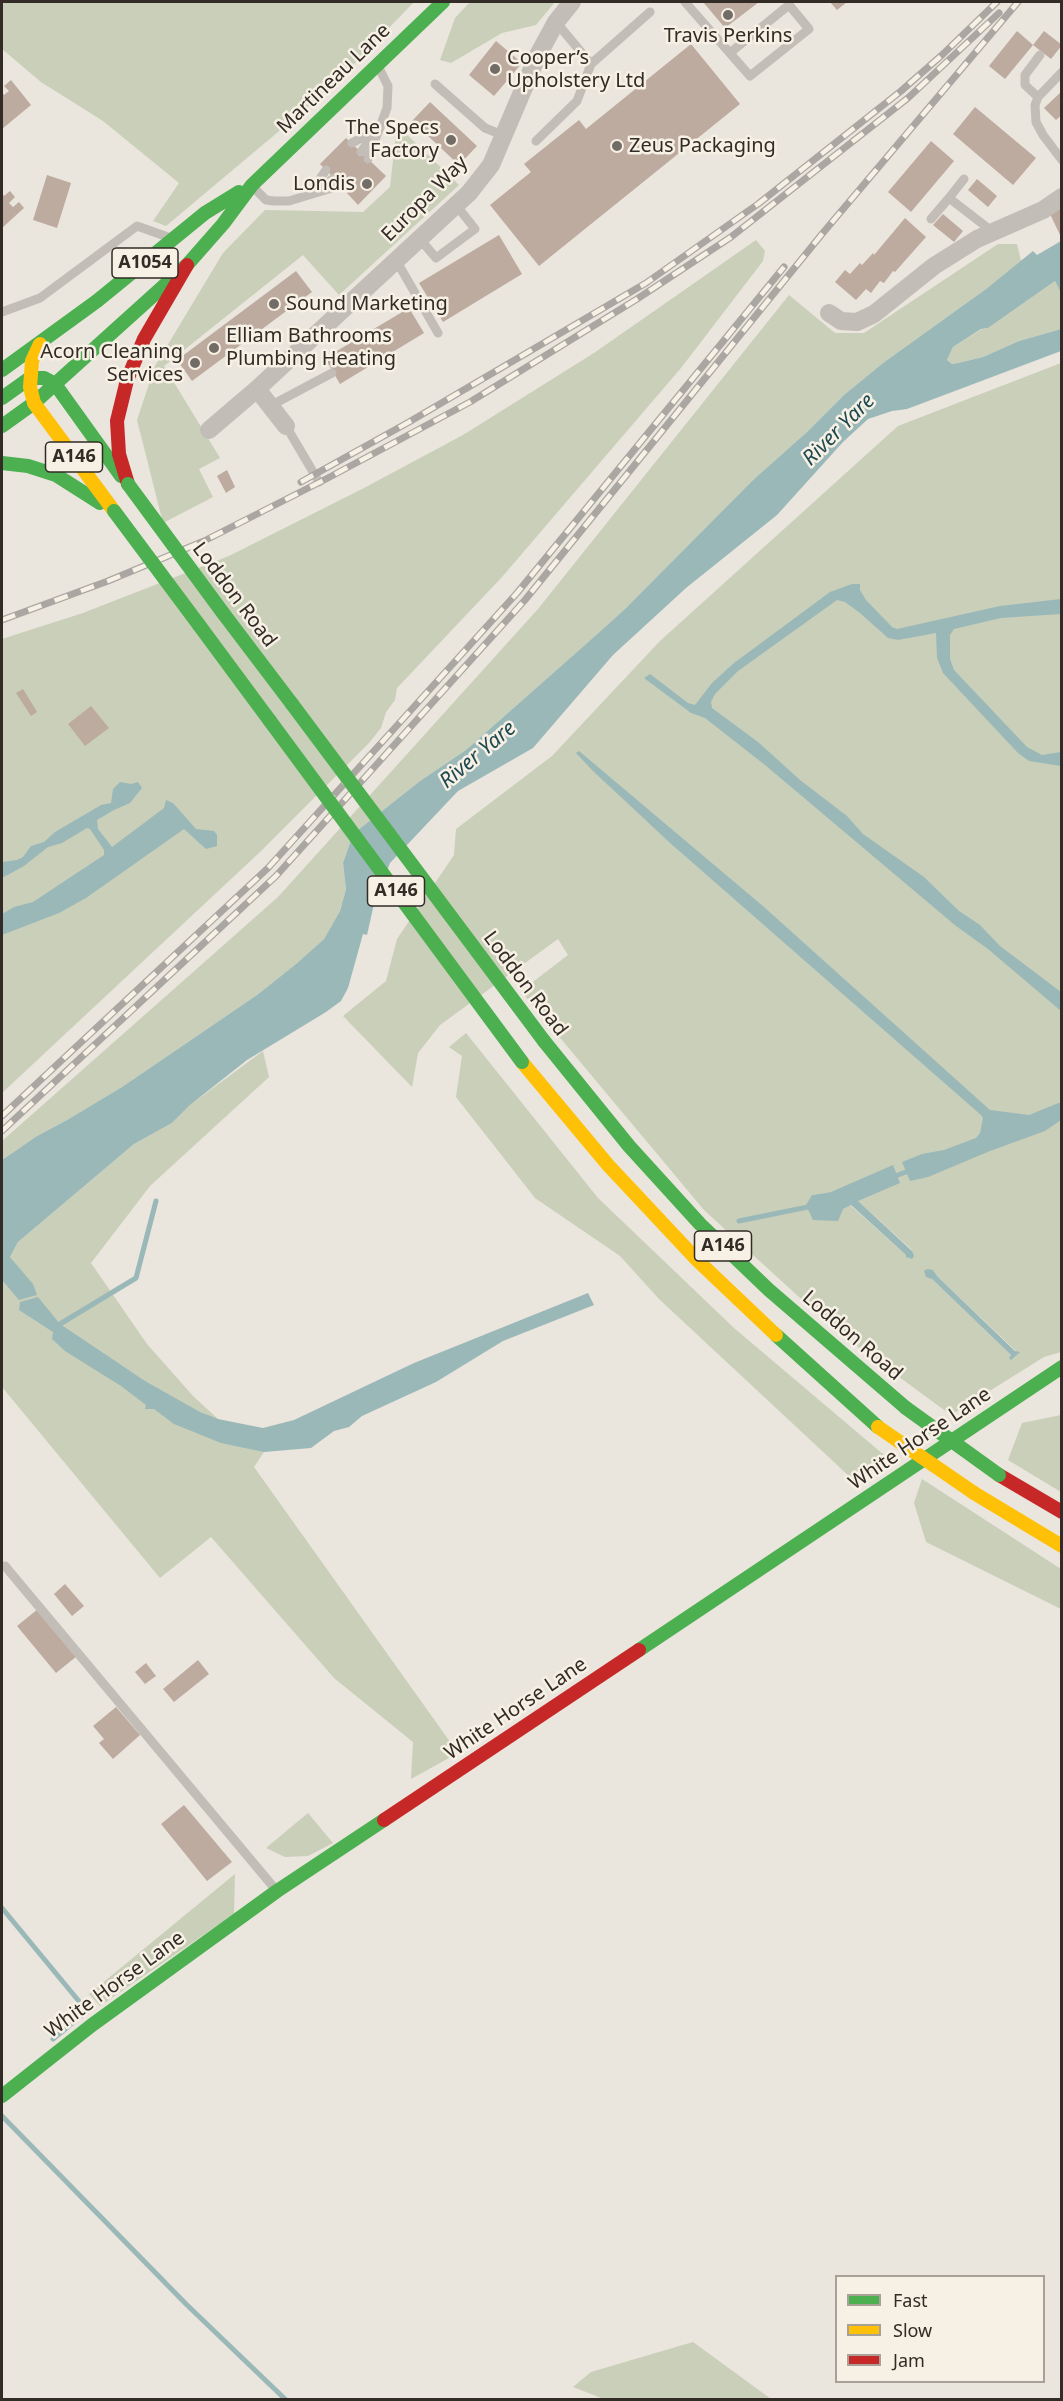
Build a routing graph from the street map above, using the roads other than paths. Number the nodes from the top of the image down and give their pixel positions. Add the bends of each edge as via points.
1 (443, 2) edge
2 (572, 2) edge
3 (685, 2) edge
4 (650, 12) dead end
5 (556, 22) junction
6 (730, 52) junction
7 (1040, 55) dead end
8 (377, 64) junction
9 (591, 64) junction
10 (1062, 72) edge
11 (435, 84) dead end
12 (1038, 97) junction
13 (380, 128) junction
14 (505, 136) junction
15 (536, 141) dead end
16 (352, 143) dead end
17 (364, 155) dead end
18 (1062, 160) edge
19 (326, 170) dead end
20 (964, 180) dead end
21 (338, 182) dead end
22 (252, 184) junction
23 (309, 195) junction
24 (949, 198) junction
25 (1062, 198) edge
26 (456, 205) junction
27 (931, 219) dead end
28 (993, 232) junction
29 (419, 238) junction
30 (174, 240) junction
31 (396, 260) junction
32 (187, 265) junction
33 (2, 312) edge
34 (829, 313) dead end
35 (438, 333) dead end
36 (39, 344) junction
37 (2, 370) edge
38 (332, 373) dead end
39 (30, 378) junction
40 (55, 384) junction
41 (257, 389) junction
42 (2, 398) edge
43 (34, 403) junction
44 (270, 406) junction
45 (2, 426) edge
46 (286, 426) joint
47 (209, 430) dead end
48 (2, 463) edge
49 (319, 482) dead end
50 (128, 484) junction
51 (114, 511) junction
52 (1062, 1367) edge
53 (1062, 1512) edge
54 (1062, 1546) edge
55 (5, 1566) dead end
56 (278, 1892) junction
57 (2, 2096) edge

1 - 8 main road, Martineau Lane / A1054
2 - 5 street, Europa Way
3 - 6 lane
4 - 9 lane
5 - 9 lane
5 - 14 street, Europa Way via 537,57
6 - 6 lane via 789,5 809,28 750,76
7 - 12 lane via 1025,75 1025,85
8 - 13 lane via 388,86 387,108
8 - 22 main road, Martineau Lane / A1054
9 - 15 lane via 577,101
10 - 12 lane
11 - 14 lane via 485,128
12 - 18 lane via 1036,122
13 - 16 lane
13 - 17 lane
14 - 26 street, Europa Way via 491,165
19 - 23 lane
20 - 24 lane
21 - 23 lane
22 - 23 lane via 266,200 289,201
22 - 30 main road, Martineau Lane / A1054 via 205,213
22 - 32 main road, Martineau Lane / A1054
24 - 27 lane
24 - 28 lane
25 - 28 street
26 - 29 street, Europa Way
26 - 29 lane via 476,229 436,258
28 - 34 street via 934,266 874,314 857,322 841,321
29 - 31 street, Europa Way
30 - 33 lane via 137,226 40,298
30 - 36 main road, Martineau Lane / A1054
31 - 35 lane
31 - 41 street, Europa Way
32 - 40 main road, Martineau Lane / A1054
32 - 50 main road, A146 via 144,339 127,380 117,421 119,454
36 - 37 main road, Martineau Lane / A1054
36 - 39 main road, A146
38 - 44 lane
39 - 40 main road via 44,378
39 - 42 main road
39 - 43 main road, A146
40 - 43 main road, Martineau Lane / A1054
40 - 50 main road, Loddon Road / A146
41 - 44 street
41 - 47 street, Europa Way
43 - 45 main road, Martineau Lane
43 - 51 main road, A146
44 - 46 street
46 - 49 lane
48 - 51 main road, A146 via 28,466 56,476
50 - 53 main road, Loddon Road / A146, bridge via 544,1041 629,1146 700,1224 906,1408 999,1475
51 - 54 main road, A146, bridge via 522,1062 608,1165 697,1260 878,1427 974,1493
52 - 56 main road, White Horse Lane
55 - 56 lane
56 - 57 main road, White Horse Lane via 92,2025

